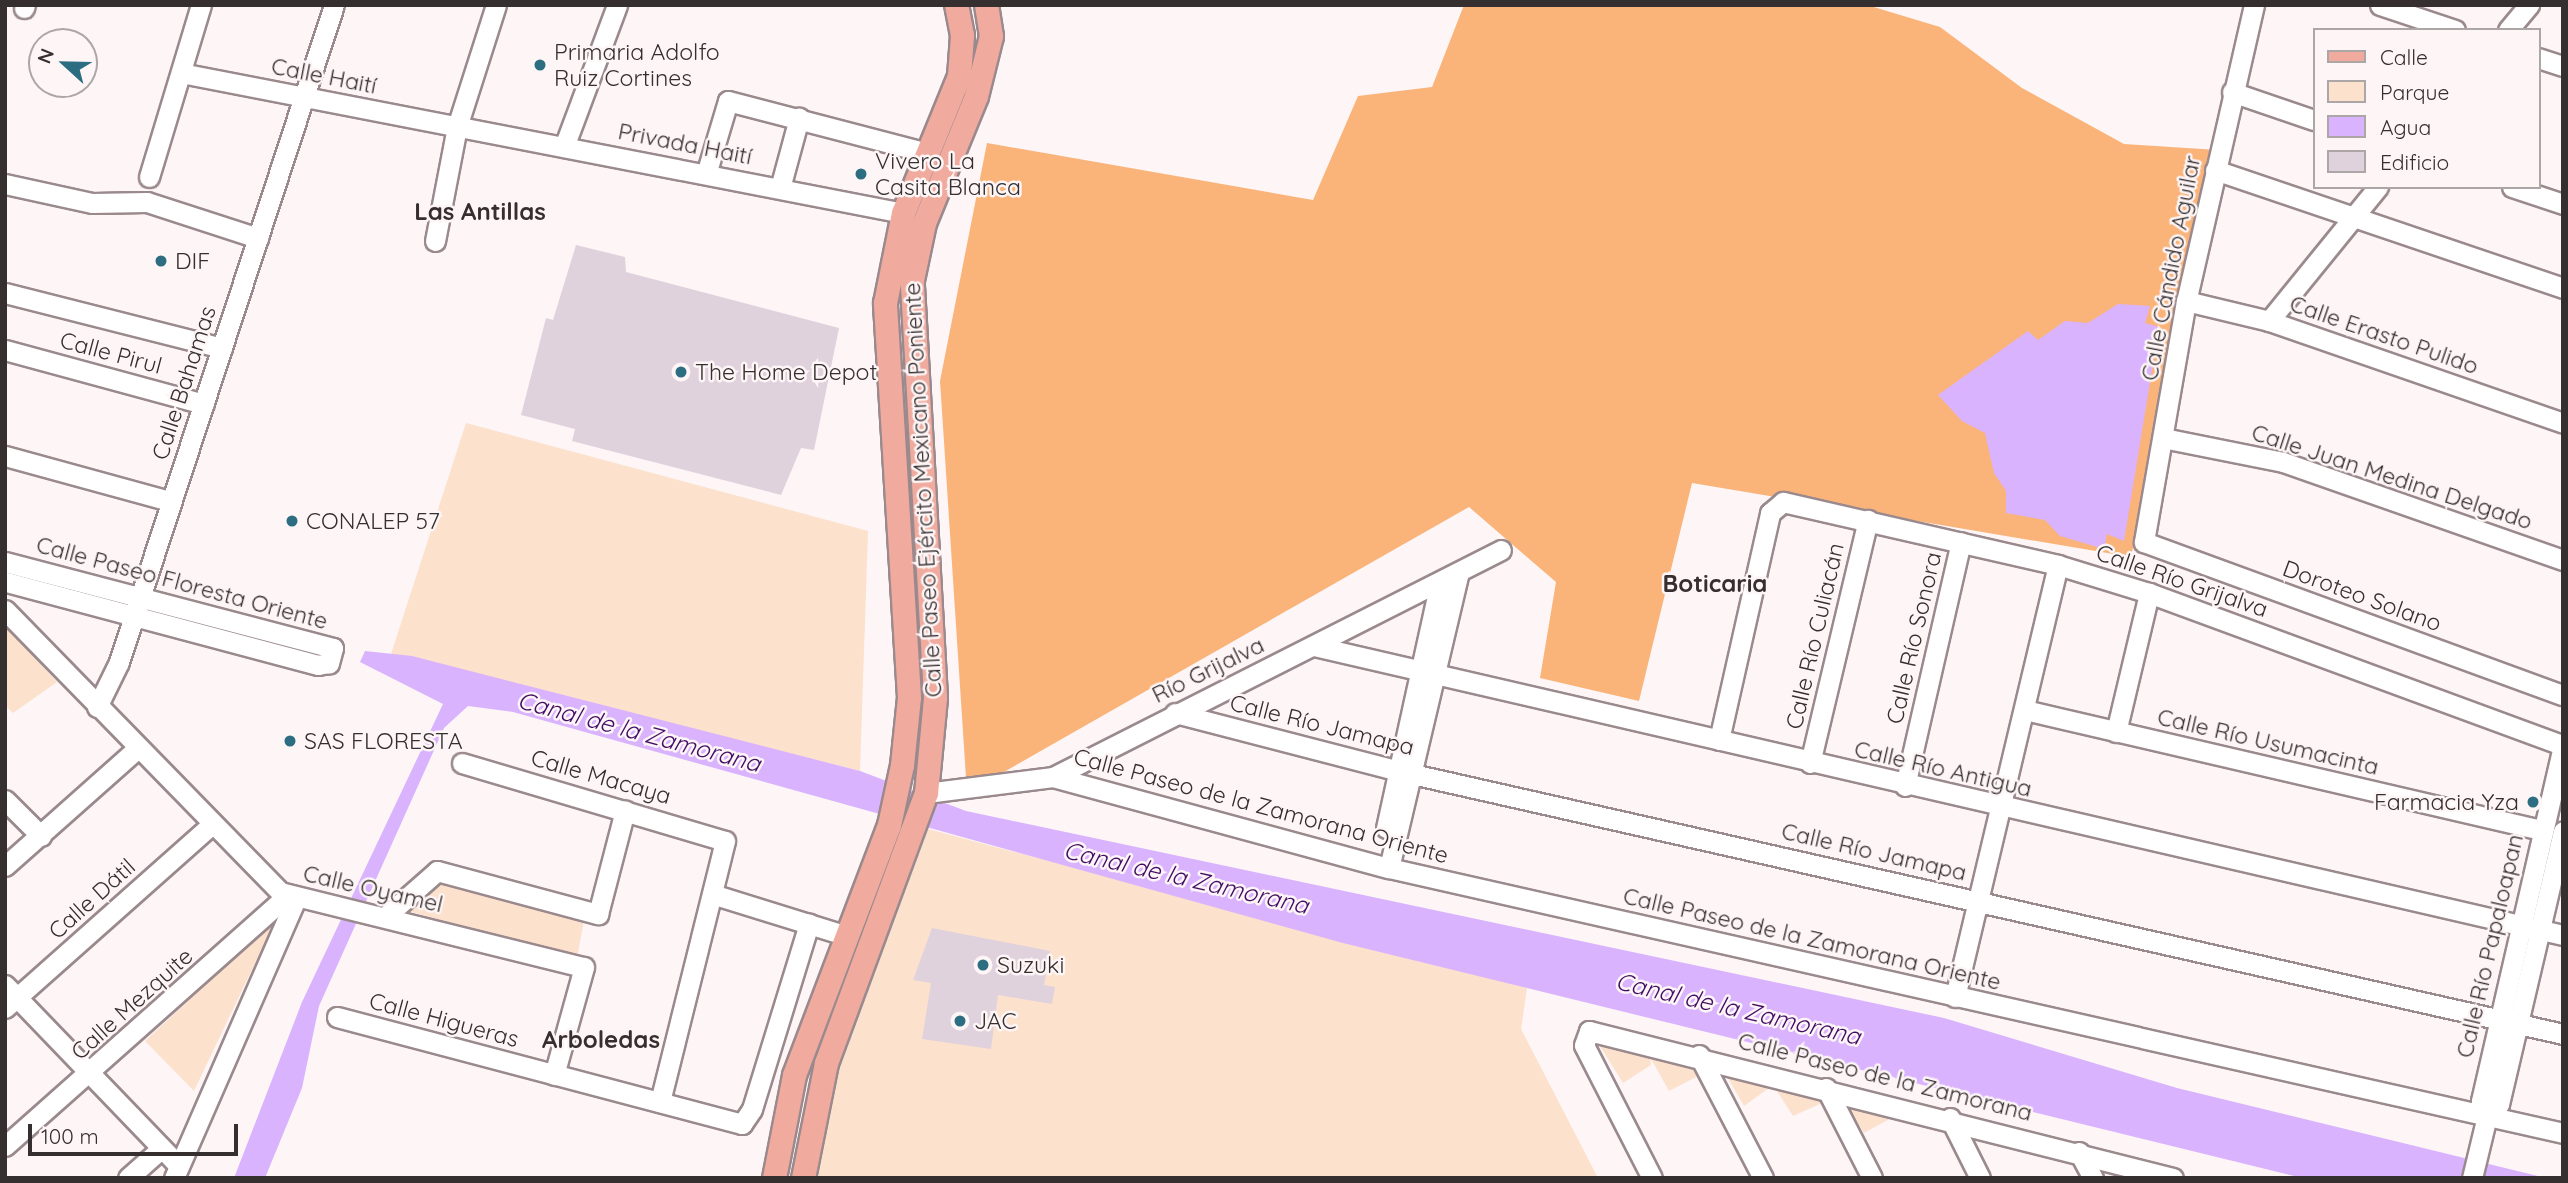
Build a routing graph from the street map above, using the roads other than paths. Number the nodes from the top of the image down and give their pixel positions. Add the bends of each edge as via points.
1 (201, 5) edge
2 (334, 5) edge
3 (496, 5) edge
4 (617, 5) edge
5 (956, 5) edge
6 (986, 5) edge
7 (992, 5) edge
8 (2254, 5) edge
9 (2380, 5) edge
10 (2529, 5) edge
11 (2449, 28) edge
12 (2510, 28) edge
13 (2540, 59) edge
14 (2563, 66) edge
15 (181, 73) junction
16 (2232, 92) junction
17 (304, 97) junction
18 (799, 118) junction
19 (2312, 119) edge
20 (457, 127) junction
21 (564, 147) junction
22 (927, 153) junction
23 (2215, 170) junction
24 (707, 171) junction
25 (149, 177) dead end
26 (5, 184) edge
27 (780, 188) junction
28 (2376, 189) edge
29 (2518, 189) edge
30 (2563, 204) edge
31 (903, 213) junction
32 (2353, 215) junction
33 (261, 229) junction
34 (435, 241) dead end
35 (2563, 288) edge
36 (5, 293) edge
37 (2186, 301) junction
38 (2269, 321) junction
39 (222, 348) junction
40 (5, 350) edge
41 (916, 396) junction
42 (204, 404) junction
43 (2563, 424) edge
44 (2163, 438) junction
45 (5, 456) edge
46 (170, 501) junction
47 (1868, 520) junction
48 (1961, 542) junction
49 (2144, 542) joint
50 (1501, 550) dead end
51 (2563, 560) edge
52 (5, 562) edge
53 (2058, 565) junction
54 (1459, 573) junction
55 (5, 582) edge
56 (1440, 583) junction
57 (2149, 593) junction
58 (139, 597) junction
59 (5, 610) edge
60 (133, 617) junction
61 (1314, 646) junction
62 (1427, 676) junction
63 (2563, 695) edge
64 (97, 707) junction
65 (2025, 710) junction
66 (1175, 713) junction
67 (2116, 732) junction
68 (1719, 740) junction
69 (2563, 745) edge
70 (137, 749) junction
71 (462, 763) dead end
72 (1810, 763) junction
73 (1406, 773) junction
74 (1053, 777) junction
75 (1905, 786) junction
76 (925, 794) junction
77 (5, 800) edge
78 (2001, 808) junction
79 (625, 810) junction
80 (211, 825) junction
81 (2542, 830) junction
82 (2563, 831) edge
83 (40, 836) junction
84 (5, 866) edge
85 (1383, 866) junction
86 (715, 895) junction
87 (293, 896) junction
88 (1979, 901) junction
89 (386, 916) junction
90 (809, 924) junction
91 (2520, 926) junction
92 (2540, 930) junction
93 (844, 935) junction
94 (2563, 935) edge
95 (9, 997) edge
96 (1955, 997) junction
97 (337, 1017) dead end
98 (2499, 1020) junction
99 (2519, 1024) junction
100 (2563, 1034) edge
101 (1699, 1055) junction
102 (91, 1074) junction
103 (554, 1075) junction
104 (1826, 1088) junction
105 (660, 1102) junction
106 (2487, 1116) junction
107 (1950, 1118) junction
108 (2563, 1133) edge
109 (5, 1146) edge
110 (162, 1148) junction
111 (2079, 1152) junction
112 (2475, 1168) edge
113 (177, 1172) edge
114 (128, 1178) edge
115 (774, 1178) edge
116 (803, 1178) edge
117 (1652, 1178) edge
118 (1763, 1178) edge
119 (1872, 1178) edge
120 (1980, 1178) edge
121 (2093, 1178) edge
122 (2173, 1178) edge

1 - 15 street
2 - 17 street, Calle Bahamas
3 - 20 street
4 - 21 street
5 - 22 main road via 959,76
6 - 41 main road, Calle Paseo Ejército Mexicano Poniente via 991,36 976,96 915,256
7 - 41 main road via 995,61 981,120 932,244 923,293 924,375
8 - 16 street, Calle Cándido Aguilar
9 - 11 street
10 - 12 street
13 - 14 street
15 - 17 street, Calle Haití
15 - 25 street
16 - 19 street
16 - 23 street, Calle Cándido Aguilar
17 - 20 street, Calle Haití
17 - 33 street, Calle Bahamas
18 - 22 street
18 - 24 street via 728,101
18 - 27 street
20 - 21 street, Privada Haití
20 - 34 street
21 - 24 street, Privada Haití
22 - 31 main road
23 - 32 street
23 - 37 street, Calle Cándido Aguilar
24 - 27 street, Privada Haití
26 - 33 street via 92,203 147,202
27 - 31 street, Privada Haití
28 - 32 street
29 - 30 street
31 - 93 main road via 891,257 885,331 909,697 902,765 889,825
32 - 35 street
32 - 38 street
33 - 39 street, Calle Bahamas
36 - 39 street
37 - 38 street, Calle Erasto Pulido
37 - 44 street, Calle Cándido Aguilar
38 - 43 street, Calle Erasto Pulido
39 - 42 street, Calle Bahamas
40 - 42 street, Calle Pirul
41 - 76 main road, Calle Paseo Ejército Mexicano Poniente via 934,697
42 - 46 street, Calle Bahamas
44 - 49 street, Calle Cándido Aguilar
44 - 51 street, Calle Juan Medina Delgado via 2283,462
45 - 46 street
46 - 58 street, Calle Bahamas
47 - 48 street, Calle Río Grijalva
47 - 68 street, Calle Río Grijalva via 1775,506
47 - 72 street, Calle Río Culiacán
48 - 53 street, Calle Río Grijalva
48 - 75 street, Calle Río Sonora
49 - 63 street, Doroteo Solano
50 - 54 street, Río Grijalva
52 - 58 street, Calle Paseo Floresta Oriente
53 - 57 street, Calle Río Grijalva
53 - 65 street
54 - 56 street, Río Grijalva
54 - 62 street
55 - 60 street, Calle Paseo Floresta Oriente
56 - 61 street, Río Grijalva
56 - 62 street
57 - 67 street
57 - 69 street, Calle Río Grijalva
58 - 60 street, Calle Bahamas
58 - 60 street, Calle Paseo Floresta Oriente via 326,642 333,648 329,663
59 - 64 street, Calle Oyamel
60 - 64 street
61 - 62 street, Calle Río Antigua
61 - 66 street, Río Grijalva
62 - 68 street, Calle Río Antigua
62 - 73 street
64 - 70 street, Calle Oyamel
65 - 67 street, Calle Río Usumacinta
65 - 78 street
66 - 73 street, Calle Río Jamapa
66 - 74 street, Río Grijalva
67 - 81 street, Calle Río Usumacinta
68 - 72 street, Calle Río Antigua
69 - 81 street, Calle Río Papaloapan
70 - 80 street, Calle Oyamel
70 - 83 street
71 - 79 street, Calle Macaya
72 - 75 street, Calle Río Antigua
73 - 85 street
73 - 88 street, Calle Río Jamapa
74 - 76 street, Río Grijalva
74 - 85 street, Calle Paseo de la Zamorana Oriente
75 - 78 street, Calle Río Antigua
76 - 116 main road, Calle Paseo Ejército Mexicano Poniente via 826,1063
77 - 83 street
78 - 88 street
78 - 91 street, Calle Río Antigua
79 - 86 street, Calle Macaya via 725,841
79 - 89 street via 598,914 437,871
80 - 87 street, Calle Oyamel
80 - 95 street, Calle Dátil
81 - 91 street, Calle Río Papaloapan
82 - 92 street, Calle Río Papaloapan
83 - 84 street
85 - 96 street, Calle Paseo de la Zamorana Oriente
86 - 90 street
86 - 105 street
87 - 89 street, Calle Oyamel
87 - 102 street, Calle Mezquite
87 - 113 street
88 - 96 street
88 - 98 street, Calle Río Jamapa
89 - 103 street, Calle Oyamel via 584,967
90 - 93 street
90 - 105 street, Calle Higueras via 752,1109 742,1124
91 - 92 street, Calle Río Antigua
91 - 98 street, Calle Río Papaloapan
92 - 94 street, Calle Río Antigua
92 - 99 street, Calle Río Papaloapan
93 - 115 main road via 794,1075
95 - 102 street
96 - 106 street, Calle Paseo de la Zamorana Oriente
97 - 103 street, Calle Higueras
98 - 99 street, Calle Río Jamapa
98 - 106 street, Calle Río Papaloapan via 2481,1101
99 - 100 street, Calle Río Jamapa
99 - 106 street, Calle Río Papaloapan via 2499,1104
101 - 104 street, Calle Paseo de la Zamorana
101 - 117 street, Calle Paseo de la Zamorana via 1596,1031 1585,1034 1584,1045
101 - 118 street
102 - 109 street, Calle Mezquite
102 - 110 street
103 - 105 street, Calle Higueras
104 - 107 street, Calle Paseo de la Zamorana
104 - 119 street
106 - 108 street, Calle Paseo de la Zamorana Oriente
106 - 112 street, Calle Río Papaloapan
107 - 111 street, Calle Paseo de la Zamorana
107 - 120 street
110 - 113 street
110 - 114 street
111 - 121 street
111 - 122 street, Calle Paseo de la Zamorana

